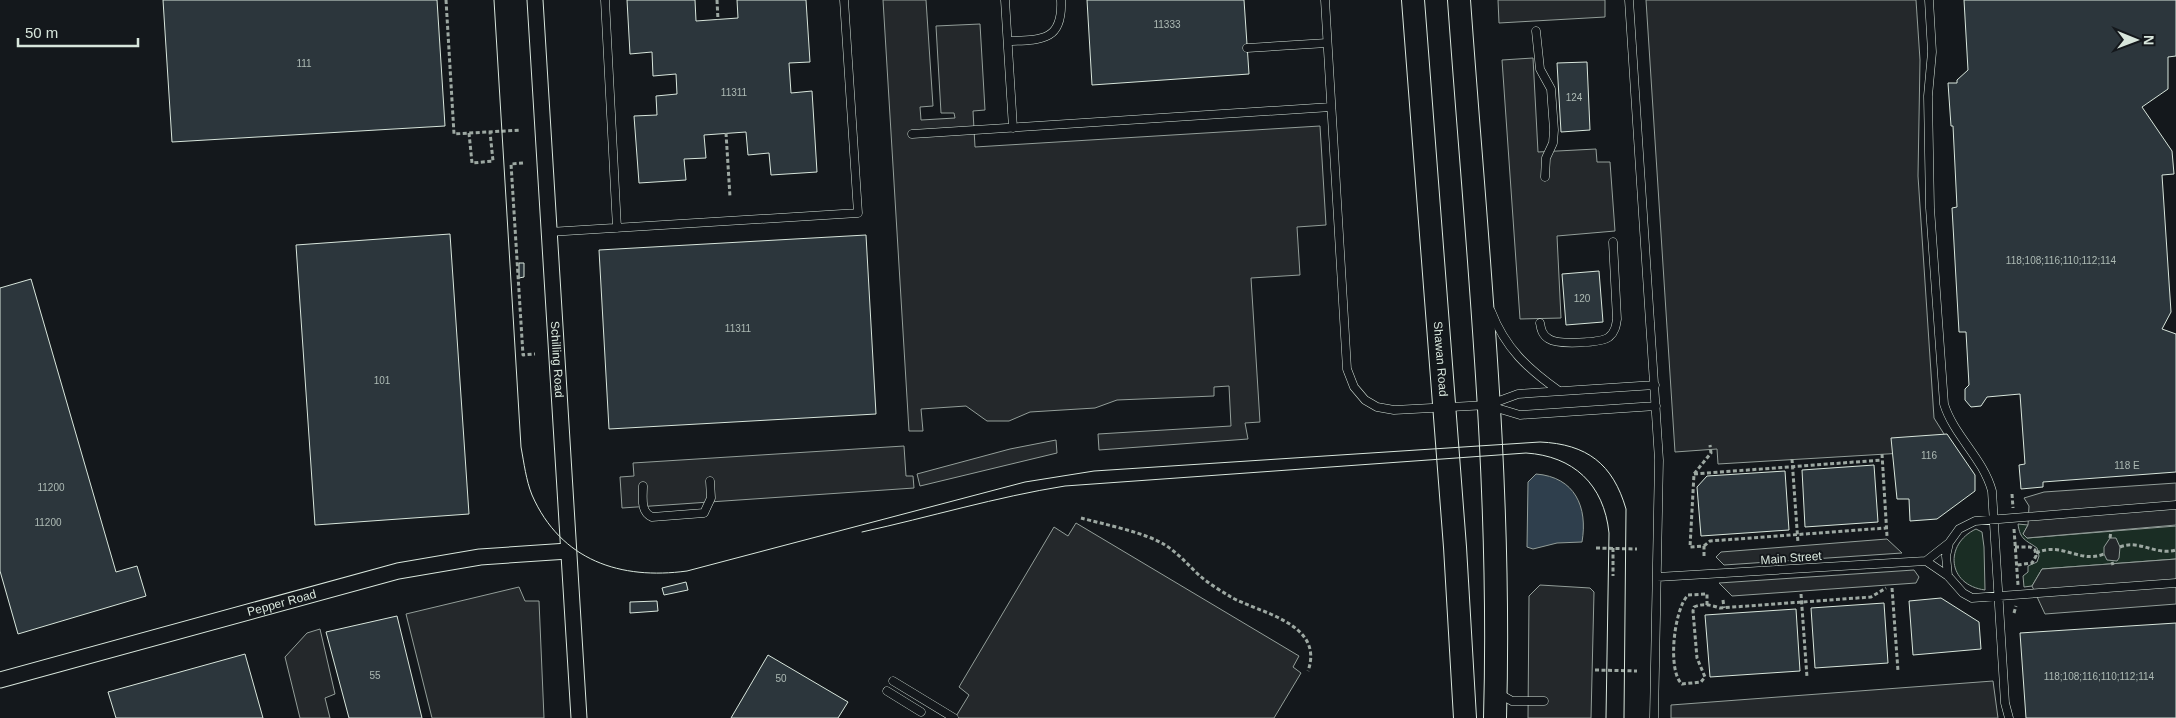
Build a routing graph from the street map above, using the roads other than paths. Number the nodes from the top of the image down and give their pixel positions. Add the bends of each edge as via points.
1 (535, 0) edge
2 (606, 0) edge
3 (844, 0) edge
4 (1006, 0) edge
5 (1061, 0) edge
6 (1325, 0) edge
7 (1412, 0) edge
8 (1459, 0) edge
9 (1629, 0) edge
10 (1929, 0) edge
11 (1536, 31) dead end
12 (1008, 40) junction
13 (1327, 43) junction
14 (1247, 48) dead end
15 (1331, 107) junction
16 (1013, 128) junction
17 (912, 134) dead end
18 (1545, 177) dead end
19 (617, 228) junction
20 (549, 232) junction
21 (1613, 242) dead end
22 (1479, 276) junction
23 (1540, 323) dead end
24 (1655, 385) junction
25 (1560, 391) junction
26 (1488, 405) junction
27 (1656, 406) junction
28 (1445, 408) junction
29 (710, 481) dead end
30 (643, 486) dead end
31 (2176, 505) edge
32 (1993, 519) junction
33 (1949, 543) junction
34 (568, 551) junction
35 (1926, 561) junction
36 (1948, 576) junction
37 (1657, 577) junction
38 (2176, 583) edge
39 (1998, 597) junction
40 (0, 680) edge
41 (893, 680) dead end
42 (887, 691) dead end
43 (1496, 692) junction
44 (1544, 701) dead end
45 (931, 704) junction
46 (919, 715) edge
47 (580, 718) edge
48 (954, 718) edge
49 (1465, 718) edge
50 (1469, 718) edge
51 (1495, 718) edge
52 (1654, 718) edge
53 (2009, 718) edge

1 - 20 street, Schilling Road
2 - 19 lane
3 - 19 lane via 858,213
4 - 12 lane
5 - 12 lane via 1062,16 1058,28 1049,35 1033,40
6 - 13 lane
7 - 28 main road, Shawan Road
8 - 22 main road
9 - 24 lane
10 - 32 lane via 1932,52 1928,96 1930,208 1944,404 1948,417 1989,480
11 - 18 lane via 1540,69 1551,89 1554,130 1553,143 1546,158
12 - 16 lane
13 - 14 lane
13 - 15 lane
15 - 16 lane
15 - 28 lane via 1347,369 1354,387 1365,400 1377,407 1394,410
16 - 17 lane
19 - 20 lane
20 - 34 street, Schilling Road
21 - 23 lane via 1618,319 1610,336 1603,340 1558,343 1543,334
22 - 25 lane via 1505,340 1516,356
22 - 26 main road
24 - 25 lane
24 - 27 lane
25 - 26 lane via 1518,394
26 - 27 lane via 1520,415
26 - 28 lane
26 - 43 main road via 1495,565
27 - 37 lane via 1659,460
28 - 49 main road, Shawan Road
29 - 30 lane via 711,498 704,513 652,517 643,508
31 - 32 lane
32 - 33 lane via 1966,524
32 - 39 lane
33 - 35 lane
33 - 36 lane via 1946,556
34 - 40 street, Pepper Road via 480,557 398,571
34 - 47 street, Schilling Road
35 - 36 lane
35 - 37 lane, Main Street
36 - 39 lane via 1972,598
37 - 52 lane
38 - 39 lane
39 - 53 lane
41 - 45 lane
42 - 46 lane
43 - 44 lane via 1512,701
43 - 51 main road
45 - 46 lane
45 - 48 lane
49 - 50 main road

